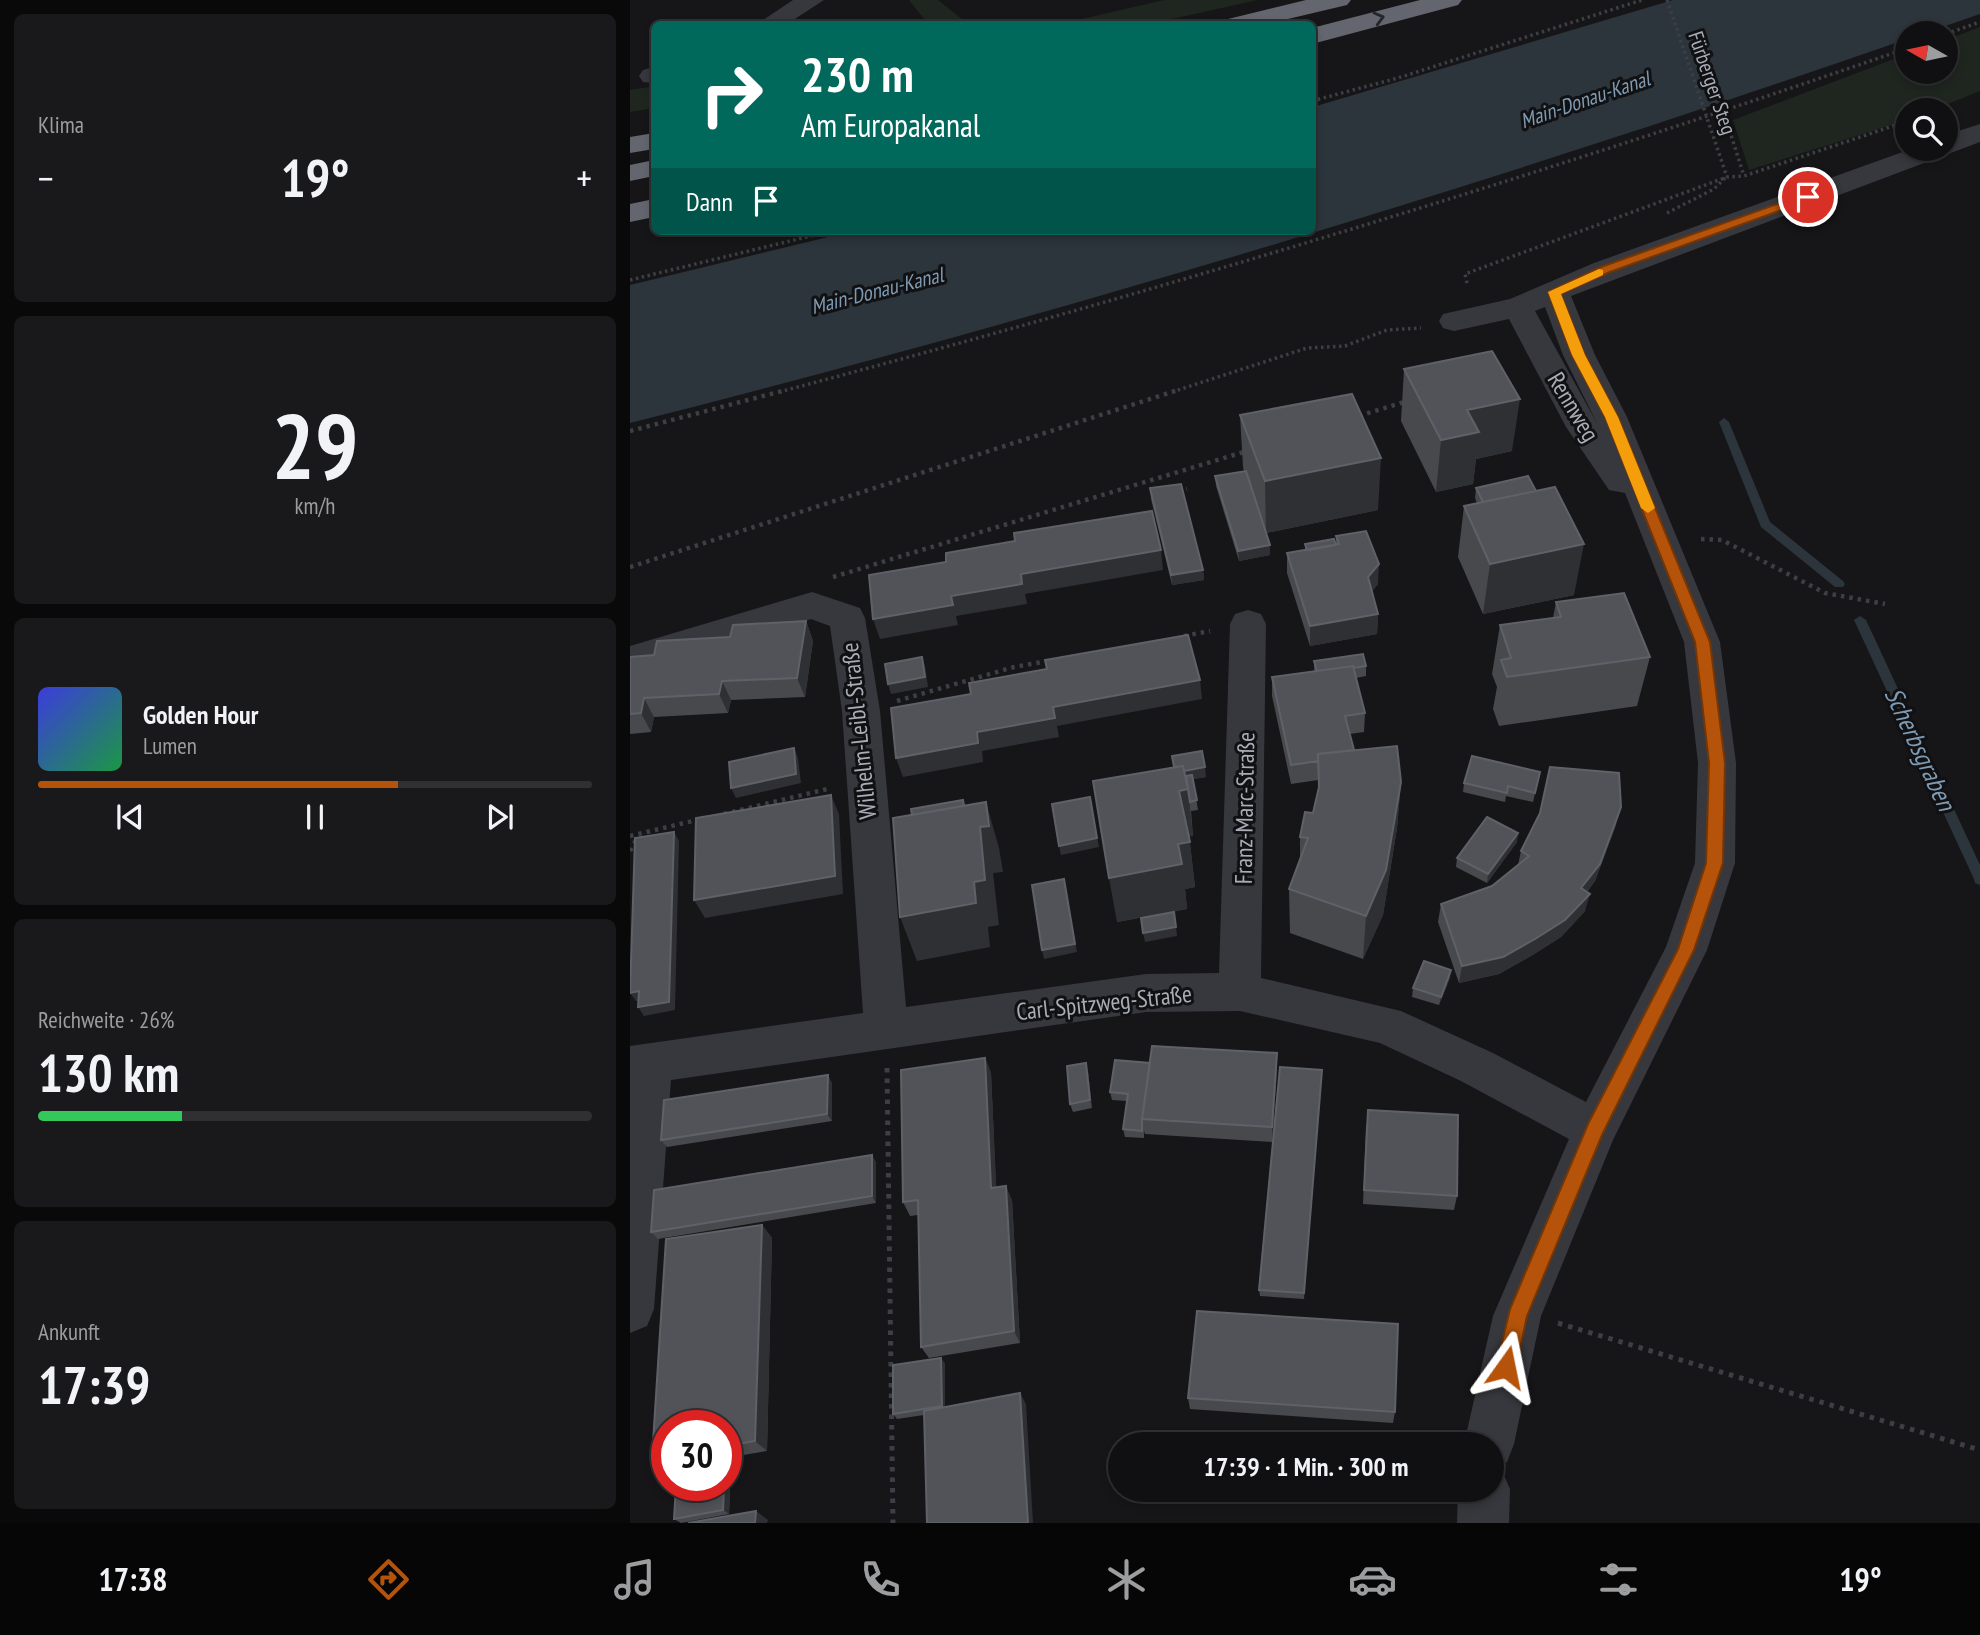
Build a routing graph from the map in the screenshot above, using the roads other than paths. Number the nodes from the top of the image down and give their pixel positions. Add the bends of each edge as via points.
1 (811, 0) edge
2 (1338, 0) edge
3 (1448, 0) edge
4 (774, 21) edge
5 (1250, 21) edge
6 (1316, 35) edge
7 (651, 129) edge
8 (630, 132) edge
9 (1980, 132) edge
10 (1958, 140) edge
11 (651, 142) edge
12 (630, 145) edge
13 (1904, 161) edge
14 (651, 169) edge
15 (630, 173) edge
16 (651, 209) edge
17 (630, 214) edge
18 (1554, 292) junction
19 (1518, 307) junction
20 (1441, 326) road end
21 (1660, 538) junction
22 (1248, 624) road end
23 (630, 660) edge
24 (1240, 992) junction
25 (886, 1029) junction
26 (640, 1065) edge
27 (1595, 1130) junction
28 (630, 1309) edge
29 (1492, 1432) edge
30 (1484, 1502) edge
31 (1483, 1523) edge

1 - 4 street
2 - 5 highway
6 -> 3 highway
7 - 8 highway
9 - 10 street
11 - 12 highway
13 - 18 street
14 - 15 highway
16 - 17 highway
18 - 19 street
18 - 21 street, Rennweg
19 - 20 street
19 - 21 street, Rennweg via 1582,427
21 - 27 street, Rennweg via 1702,642 1717,763 1715,863 1686,950
22 - 24 street, Franz-Marc-Straße
23 - 25 street, Wilhelm-Leibl-Straße via 812,605 847,618 861,711
24 - 25 street, Carl-Spitzweg-Straße via 1146,993
24 - 27 street, Carl-Spitzweg-Straße via 1386,1025
25 - 26 street, Carl-Spitzweg-Straße
26 - 28 street
27 - 29 street, Rennweg via 1517,1316
30 - 31 street

